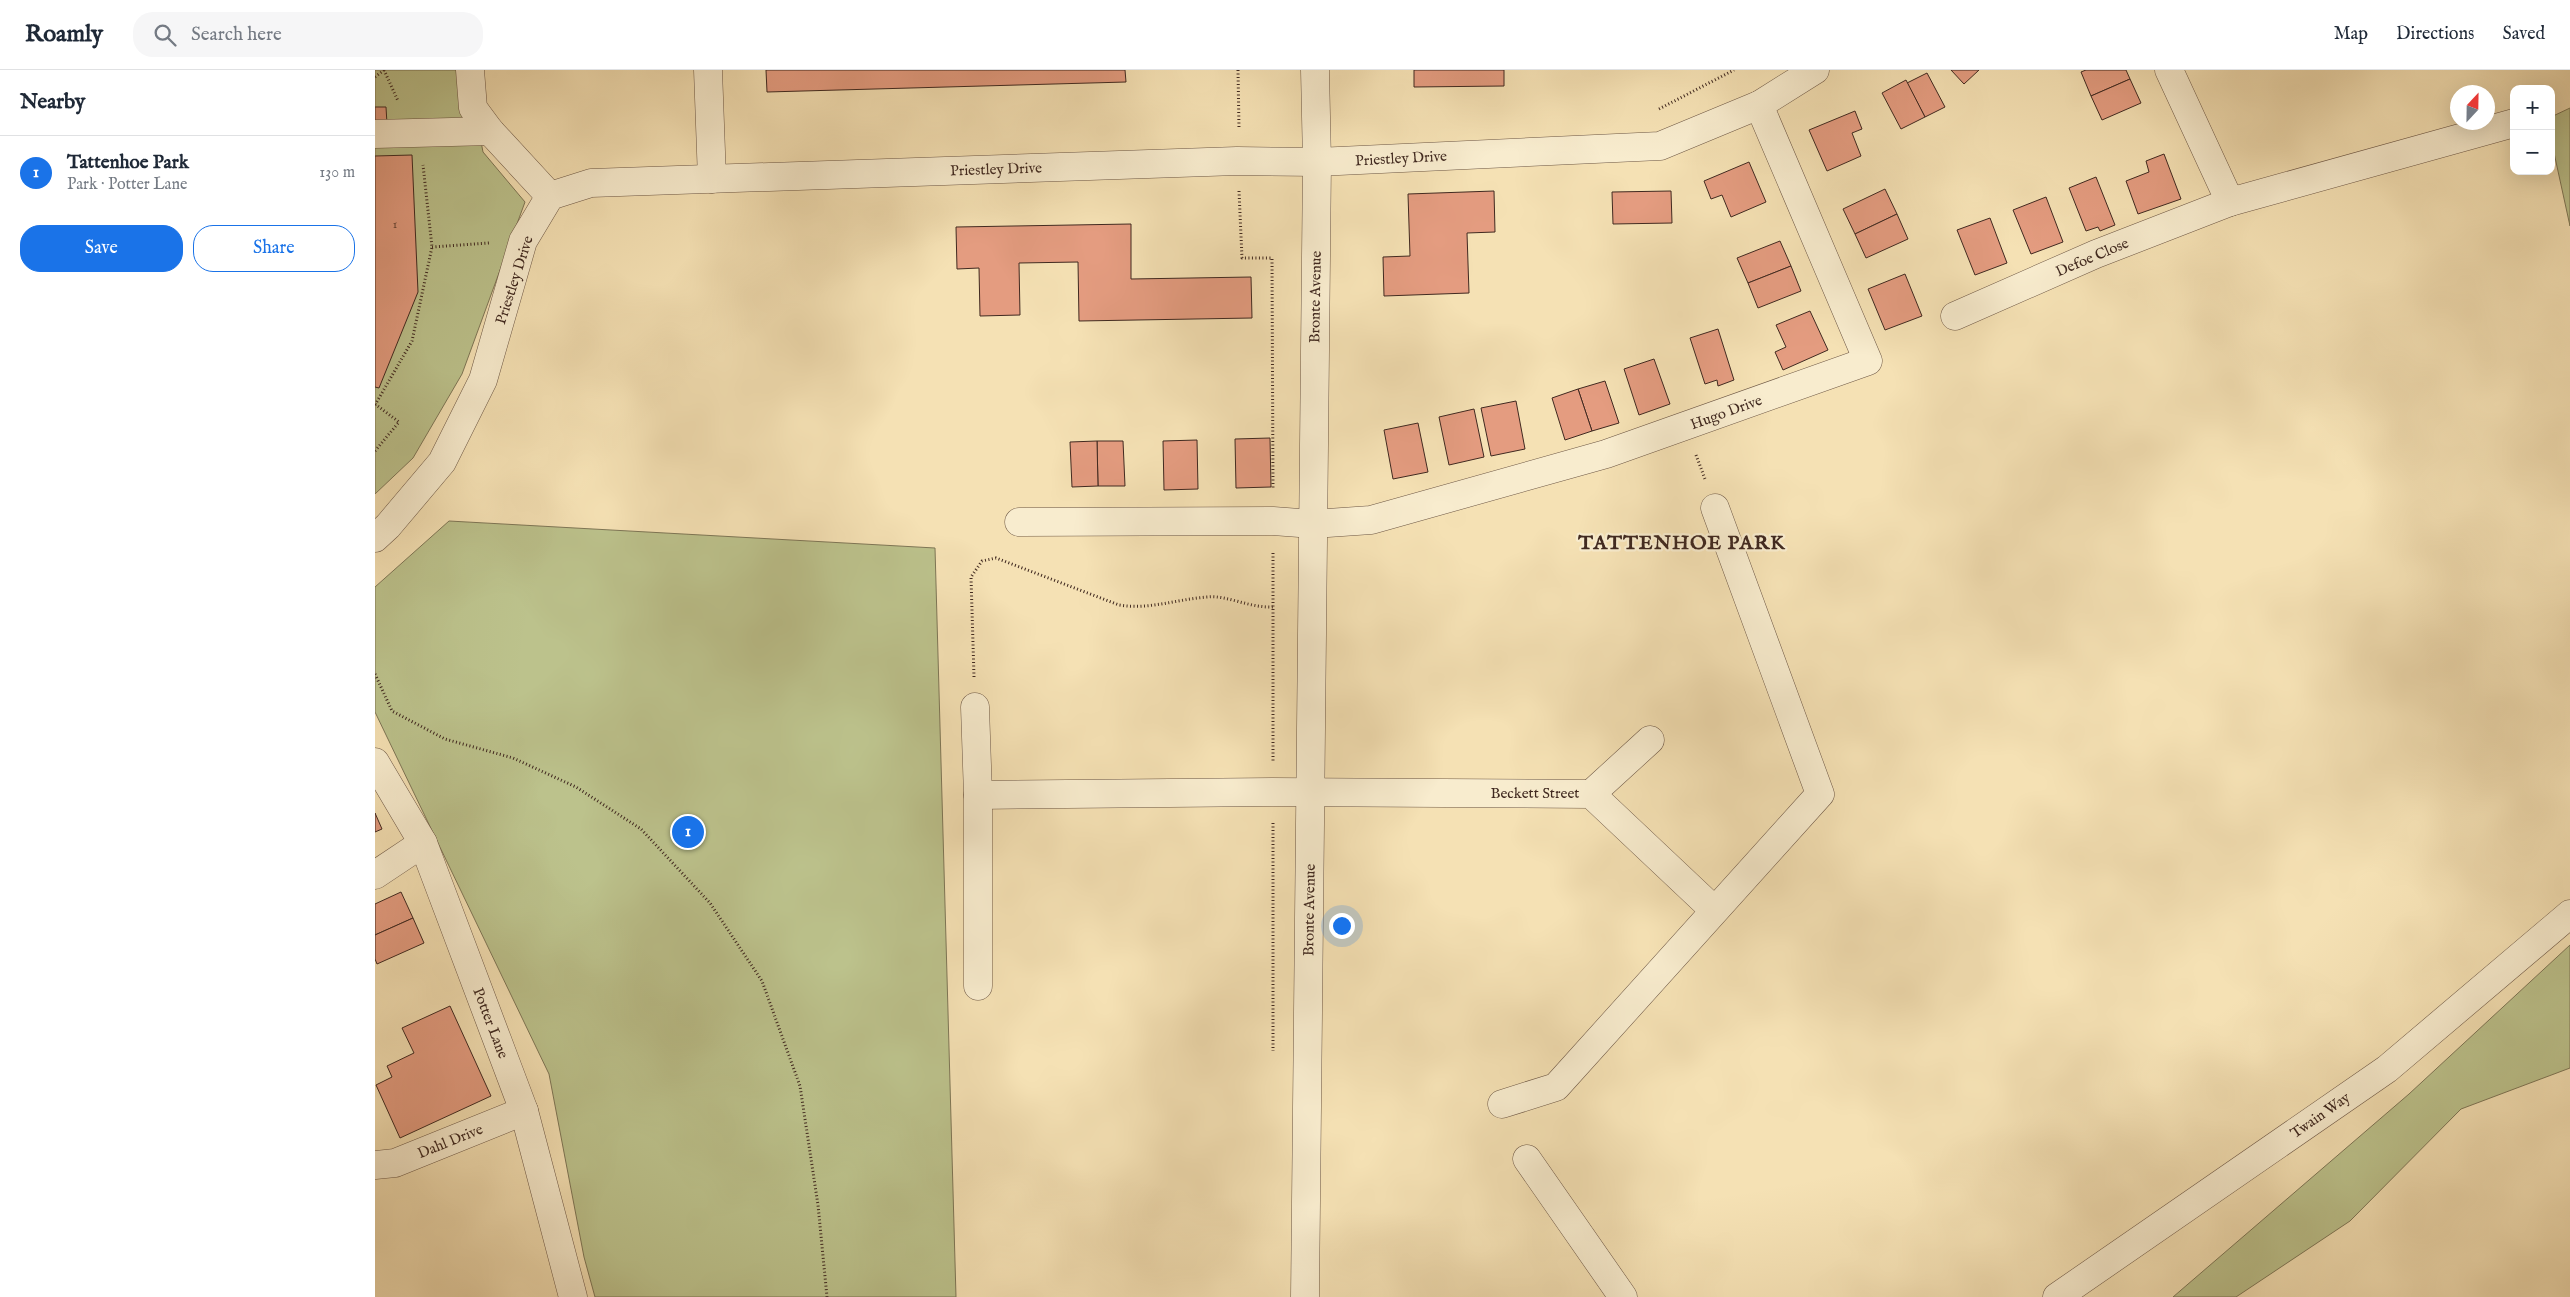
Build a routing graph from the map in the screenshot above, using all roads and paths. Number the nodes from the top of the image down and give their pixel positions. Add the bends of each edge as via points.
1 (384, 70) edge
2 (470, 70) edge
3 (708, 70) edge
4 (1238, 70) edge
5 (1315, 70) edge
6 (1734, 70) edge
7 (1815, 70) edge
8 (2169, 70) edge
9 (375, 77) edge
10 (1759, 104) junction
11 (1656, 111) dead end
12 (2510, 124) edge
13 (1239, 130) junction
14 (1249, 130) dead end
15 (490, 131) junction
16 (413, 133) junction
17 (375, 134) edge
18 (1237, 161) junction
19 (1317, 162) junction
20 (712, 179) junction
21 (550, 196) junction
22 (2230, 202) junction
23 (523, 242) junction
24 (432, 247) junction
25 (1955, 316) dead end
26 (375, 404) edge
27 (1685, 426) junction
28 (375, 451) edge
29 (1715, 508) joint
30 (1273, 521) junction
31 (1019, 522) dead end
32 (1313, 524) junction
33 (375, 538) edge
34 (1273, 607) junction
35 (375, 674) edge
36 (975, 707) joint
37 (1649, 740) dead end
38 (375, 762) edge
39 (1273, 792) junction
40 (1310, 793) junction
41 (1591, 794) junction
42 (978, 795) junction
43 (423, 843) junction
44 (375, 876) edge
45 (1714, 910) junction
46 (2570, 914) edge
47 (978, 986) dead end
48 (1502, 1104) dead end
49 (524, 1111) junction
50 (1527, 1159) dead end
51 (375, 1165) edge
52 (573, 1297) edge
53 (827, 1297) edge
54 (1305, 1297) edge
55 (1623, 1297) edge
56 (2057, 1297) edge

1 - 9 path
1 - 16 path
2 - 15 street via 473,108
3 - 20 street
4 - 13 path
5 - 19 street, Bronte Avenue
6 - 11 path
7 - 10 street, Priestley Drive
8 - 22 street
10 - 19 street, Priestley Drive via 1661,146
10 - 27 street, Hugo Drive via 1868,361
12 - 22 street, Defoe Close
13 - 14 path
13 - 18 path
15 - 16 street
15 - 21 street
16 - 17 street
16 - 24 path via 421,151
18 - 19 street, Priestley Drive
18 - 20 street, Priestley Drive
18 - 30 path via 1242,258 1272,258
19 - 32 street, Bronte Avenue
20 - 21 street, Priestley Drive via 591,183
21 - 23 street, Priestley Drive
22 - 25 street, Defoe Close via 2096,254
23 - 24 path
23 - 33 street, Priestley Drive via 483,380 442,462
24 - 26 path via 412,341
26 - 28 path via 399,422
27 - 29 path
27 - 32 street, Hugo Drive via 1606,454 1371,520
29 - 45 street via 1820,794
30 - 31 street
30 - 32 street
30 - 34 path
32 - 40 street, Bronte Avenue
34 - 36 path via 1258,608 1210,596 1140,608 1119,605 996,558 982,561 971,577
34 - 39 path
35 - 53 path via 392,711 445,739 513,758 576,787 641,829 710,903 762,981 800,1086
36 - 42 street
37 - 41 street
38 - 43 street, Potter Lane
39 - 40 street, Beckett Street
39 - 42 street, Beckett Street
40 - 41 street, Beckett Street
40 - 54 street, Bronte Avenue
41 - 45 street, Beckett Street
42 - 47 street
43 - 44 street
43 - 49 street, Potter Lane
45 - 48 street via 1556,1088
46 - 56 street, Twain Way via 2387,1069
49 - 51 street, Dahl Drive via 395,1163
49 - 52 street, Potter Lane
50 - 55 street

